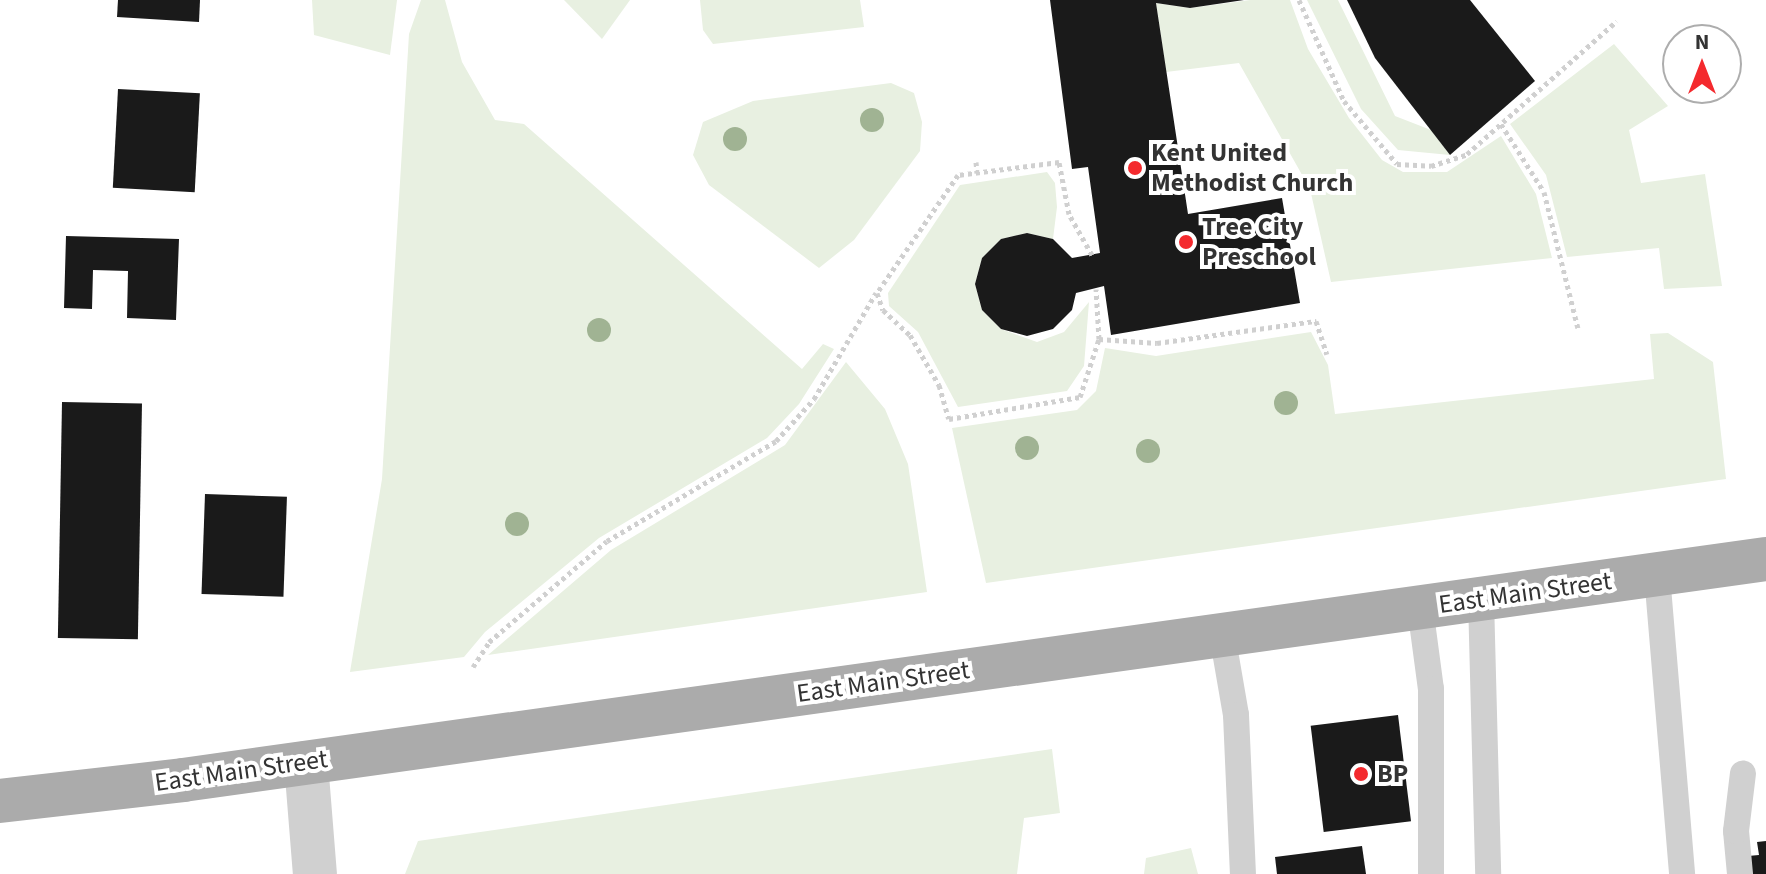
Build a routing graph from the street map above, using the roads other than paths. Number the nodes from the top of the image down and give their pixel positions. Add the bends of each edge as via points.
1 (1766, 559) edge
2 (1657, 575) junction
3 (1481, 599) junction
4 (1420, 607) junction
5 (1222, 634) junction
6 (306, 763) junction
7 (1743, 773) dead end
8 (0, 801) edge
9 (315, 874) edge
10 (1243, 874) edge
11 (1431, 874) edge
12 (1488, 874) edge
13 (1682, 874) edge
14 (1740, 874) edge

1 - 2 main road, East Main Street
2 - 3 main road, East Main Street
2 - 13 lane
3 - 4 main road, East Main Street
3 - 12 lane
4 - 5 main road, East Main Street
4 - 11 lane via 1431,689
5 - 6 main road, East Main Street
5 - 10 lane via 1236,715
6 - 8 main road, East Main Street
6 - 9 street
7 - 14 lane via 1736,831

